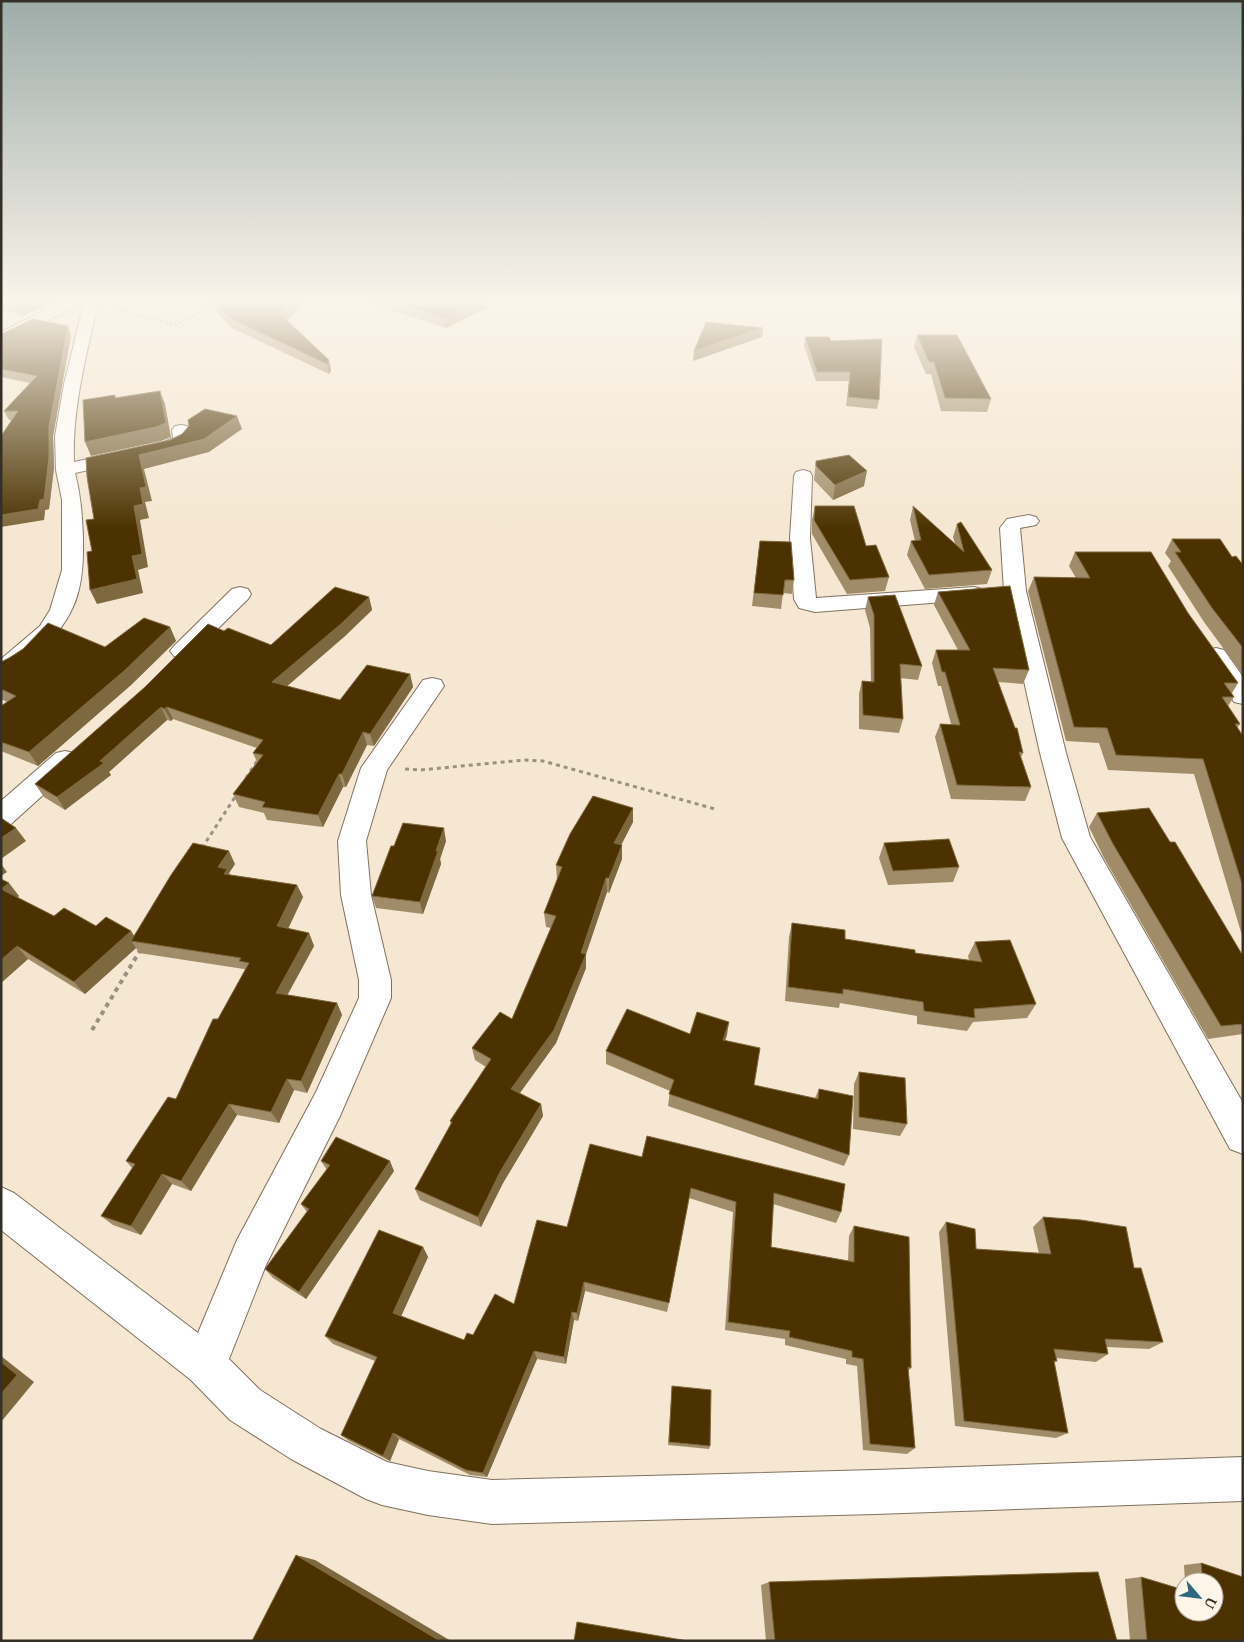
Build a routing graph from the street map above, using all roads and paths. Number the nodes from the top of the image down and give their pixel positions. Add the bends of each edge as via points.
1 (74, 376) edge
2 (181, 430) dead end
3 (65, 470) junction
4 (803, 476) dead end
5 (1029, 521) dead end
6 (1015, 591) junction
7 (240, 594) dead end
8 (1205, 641) edge
9 (168, 665) edge
10 (1, 670) edge
11 (432, 686) dead end
12 (1243, 696) edge
13 (82, 744) edge
14 (264, 750) edge
15 (374, 768) junction
16 (244, 780) edge
17 (240, 787) edge
18 (715, 809) dead end
19 (1, 817) edge
20 (201, 850) edge
21 (142, 946) edge
22 (92, 1030) dead end
23 (1243, 1138) edge
24 (1, 1206) edge
25 (206, 1365) junction
26 (1243, 1479) edge

1 - 3 street via 64,436
2 - 3 street via 183,438 168,446
3 - 10 street via 72,500 73,570 69,588 49,630 17,660
4 - 6 street via 799,513 801,566 807,603
5 - 6 street via 1014,523 1010,528
6 - 23 street via 1076,838
7 - 9 street
8 - 12 street
11 - 15 street
13 - 19 street
14 - 16 path
15 - 18 path via 420,770 526,760 543,762
15 - 25 street via 352,841 356,895 375,980 375,998 328,1104 250,1254
17 - 20 path
21 - 22 path
24 - 25 street
25 - 26 street via 245,1405 306,1444 382,1483 492,1502

